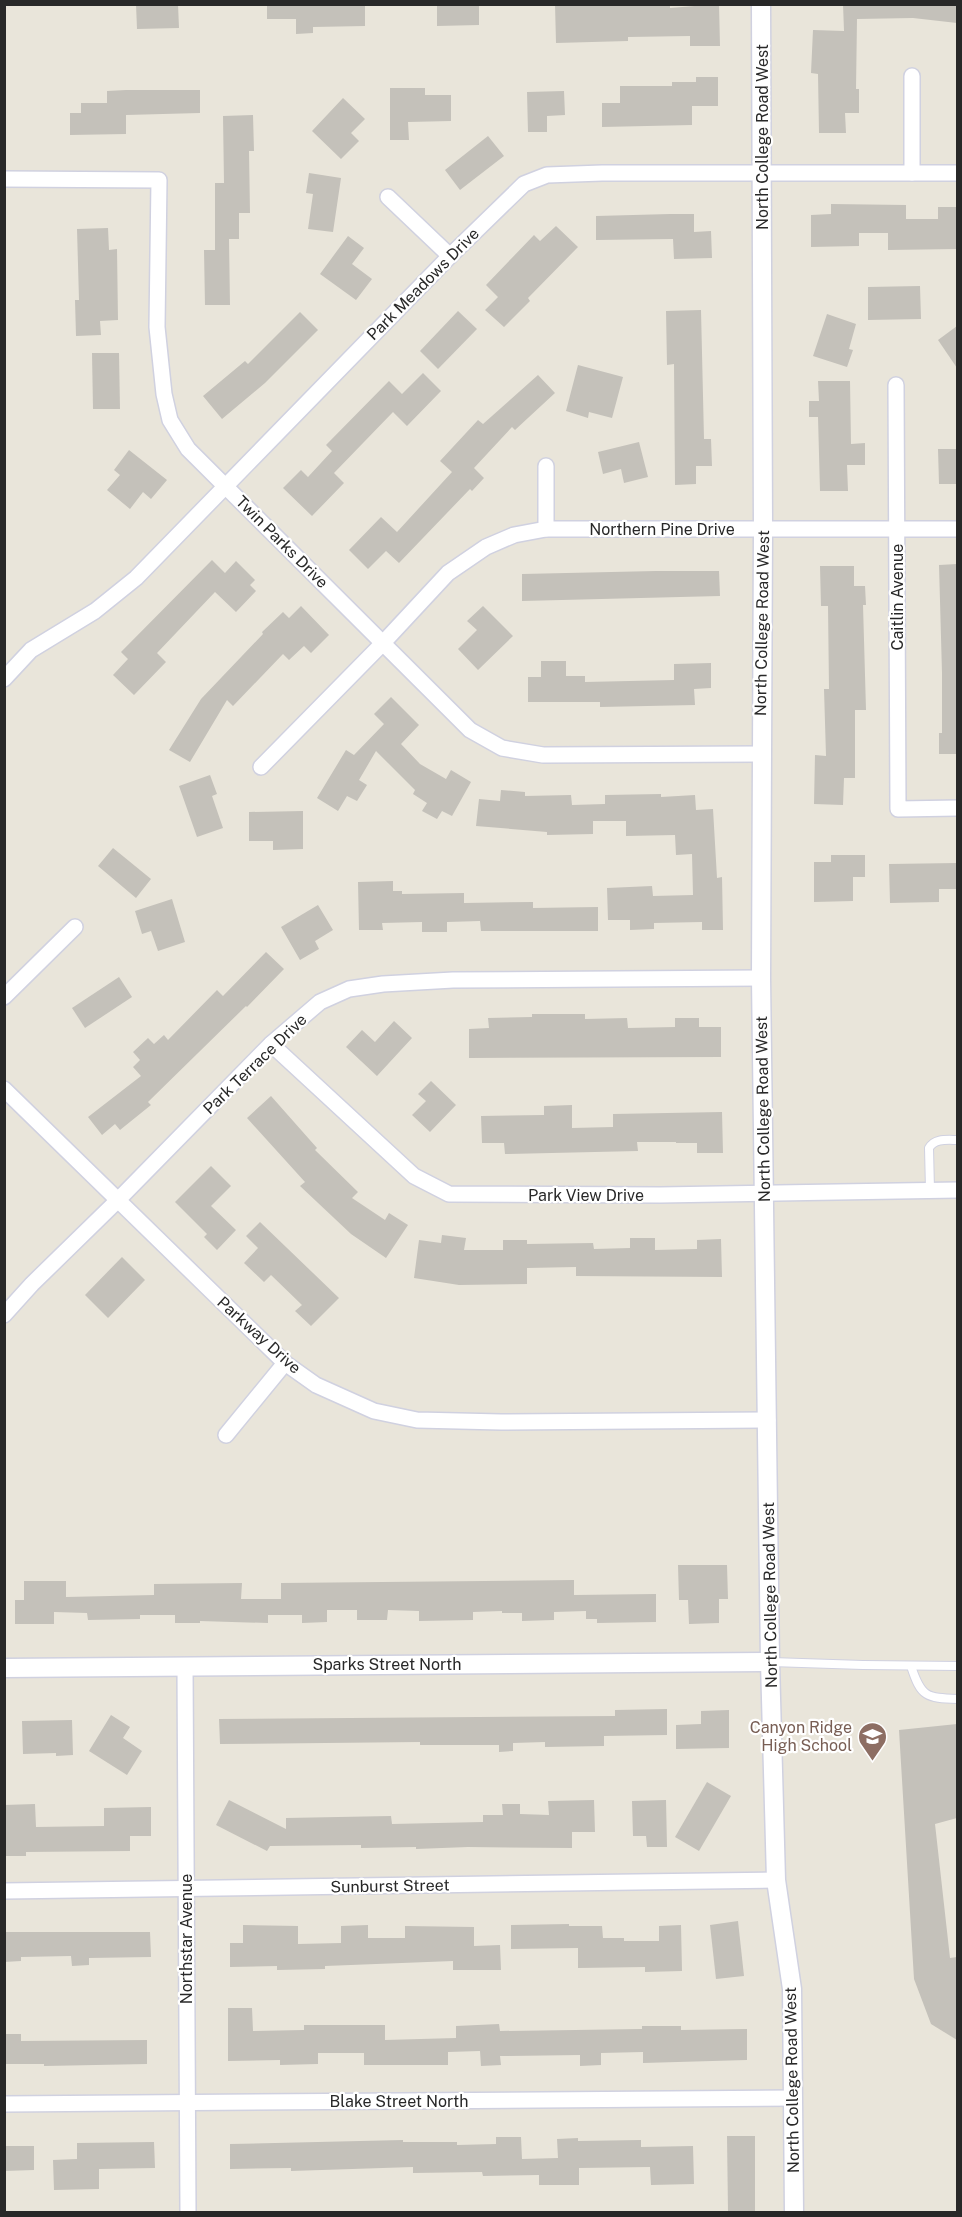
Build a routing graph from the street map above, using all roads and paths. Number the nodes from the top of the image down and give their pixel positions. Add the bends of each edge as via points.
1 (761, 4) edge
2 (912, 76) dead end
3 (912, 173) junction
4 (957, 173) edge
5 (762, 174) junction
6 (4, 179) edge
7 (388, 196) dead end
8 (450, 256) junction
9 (896, 386) dead end
10 (546, 466) dead end
11 (225, 485) junction
12 (546, 529) junction
13 (763, 529) junction
14 (897, 529) junction
15 (957, 529) edge
16 (382, 644) junction
17 (4, 679) edge
18 (761, 754) junction
19 (261, 767) dead end
20 (957, 808) edge
21 (75, 927) dead end
22 (761, 978) junction
23 (4, 997) edge
24 (271, 1044) junction
25 (4, 1089) edge
26 (957, 1140) edge
27 (957, 1190) edge
28 (930, 1191) junction
29 (765, 1194) junction
30 (117, 1201) junction
31 (4, 1315) edge
32 (285, 1363) junction
33 (768, 1420) junction
34 (226, 1435) dead end
35 (770, 1662) junction
36 (185, 1666) junction
37 (911, 1666) junction
38 (957, 1666) edge
39 (4, 1668) edge
40 (957, 1699) edge
41 (776, 1880) junction
42 (186, 1888) junction
43 (4, 1891) edge
44 (794, 2098) junction
45 (188, 2102) junction
46 (4, 2104) edge
47 (188, 2212) edge
48 (794, 2212) edge

1 - 5 street, North College Road West
2 - 3 street
3 - 4 street, Park Meadows Drive
3 - 5 street, Park Meadows Drive
5 - 8 street, Park Meadows Drive via 548,175 524,184
5 - 13 street, North College Road West
6 - 11 street, Twin Parks Drive via 159,180 157,327 164,394 170,420 188,449
7 - 8 street
8 - 11 street, Park Meadows Drive
9 - 14 street, Caitlin Avenue
10 - 12 street
11 - 16 street, Twin Parks Drive
11 - 17 street, Park Meadows Drive via 136,578 95,611 31,650
12 - 13 street, Northern Pine Drive
12 - 16 street, Northern Pine Drive via 514,535 486,547 448,573
13 - 14 street, Northern Pine Drive
13 - 18 street, North College Road West
14 - 15 street, Northern Pine Drive
14 - 20 street, Caitlin Avenue via 898,809
16 - 18 street, Twin Parks Drive via 470,730 502,748 543,755
16 - 19 street, Northern Pine Drive
18 - 22 street, North College Road West
21 - 23 street
22 - 24 street, Park Terrace Drive via 383,984 349,989 320,1002
22 - 29 street, North College Road West
24 - 29 street, Park View Drive via 414,1176 449,1194
24 - 30 street, Park Terrace Drive
25 - 30 street, Parkway Drive
26 - 28 lane via 937,1140 931,1144
27 - 28 street, Park View Drive
28 - 29 street, Park View Drive
29 - 33 street, North College Road West
30 - 31 street, Park Terrace Drive
30 - 32 street, Parkway Drive
32 - 33 street, Parkway Drive via 316,1384 374,1411 417,1420
32 - 34 street
33 - 35 street, North College Road West
35 - 36 street, Sparks Street North
35 - 37 lane
35 - 41 street, North College Road West
36 - 39 street, Sparks Street North
36 - 42 street, Northstar Avenue
37 - 38 lane
37 - 40 lane via 918,1688 933,1698
41 - 42 street, Sunburst Street
41 - 44 street, North College Road West via 792,1989
42 - 43 street, Sunburst Street
42 - 45 street, Northstar Avenue
44 - 45 street, Blake Street North
44 - 48 street, North College Road West
45 - 46 street, Blake Street North
45 - 47 street, Northstar Avenue

